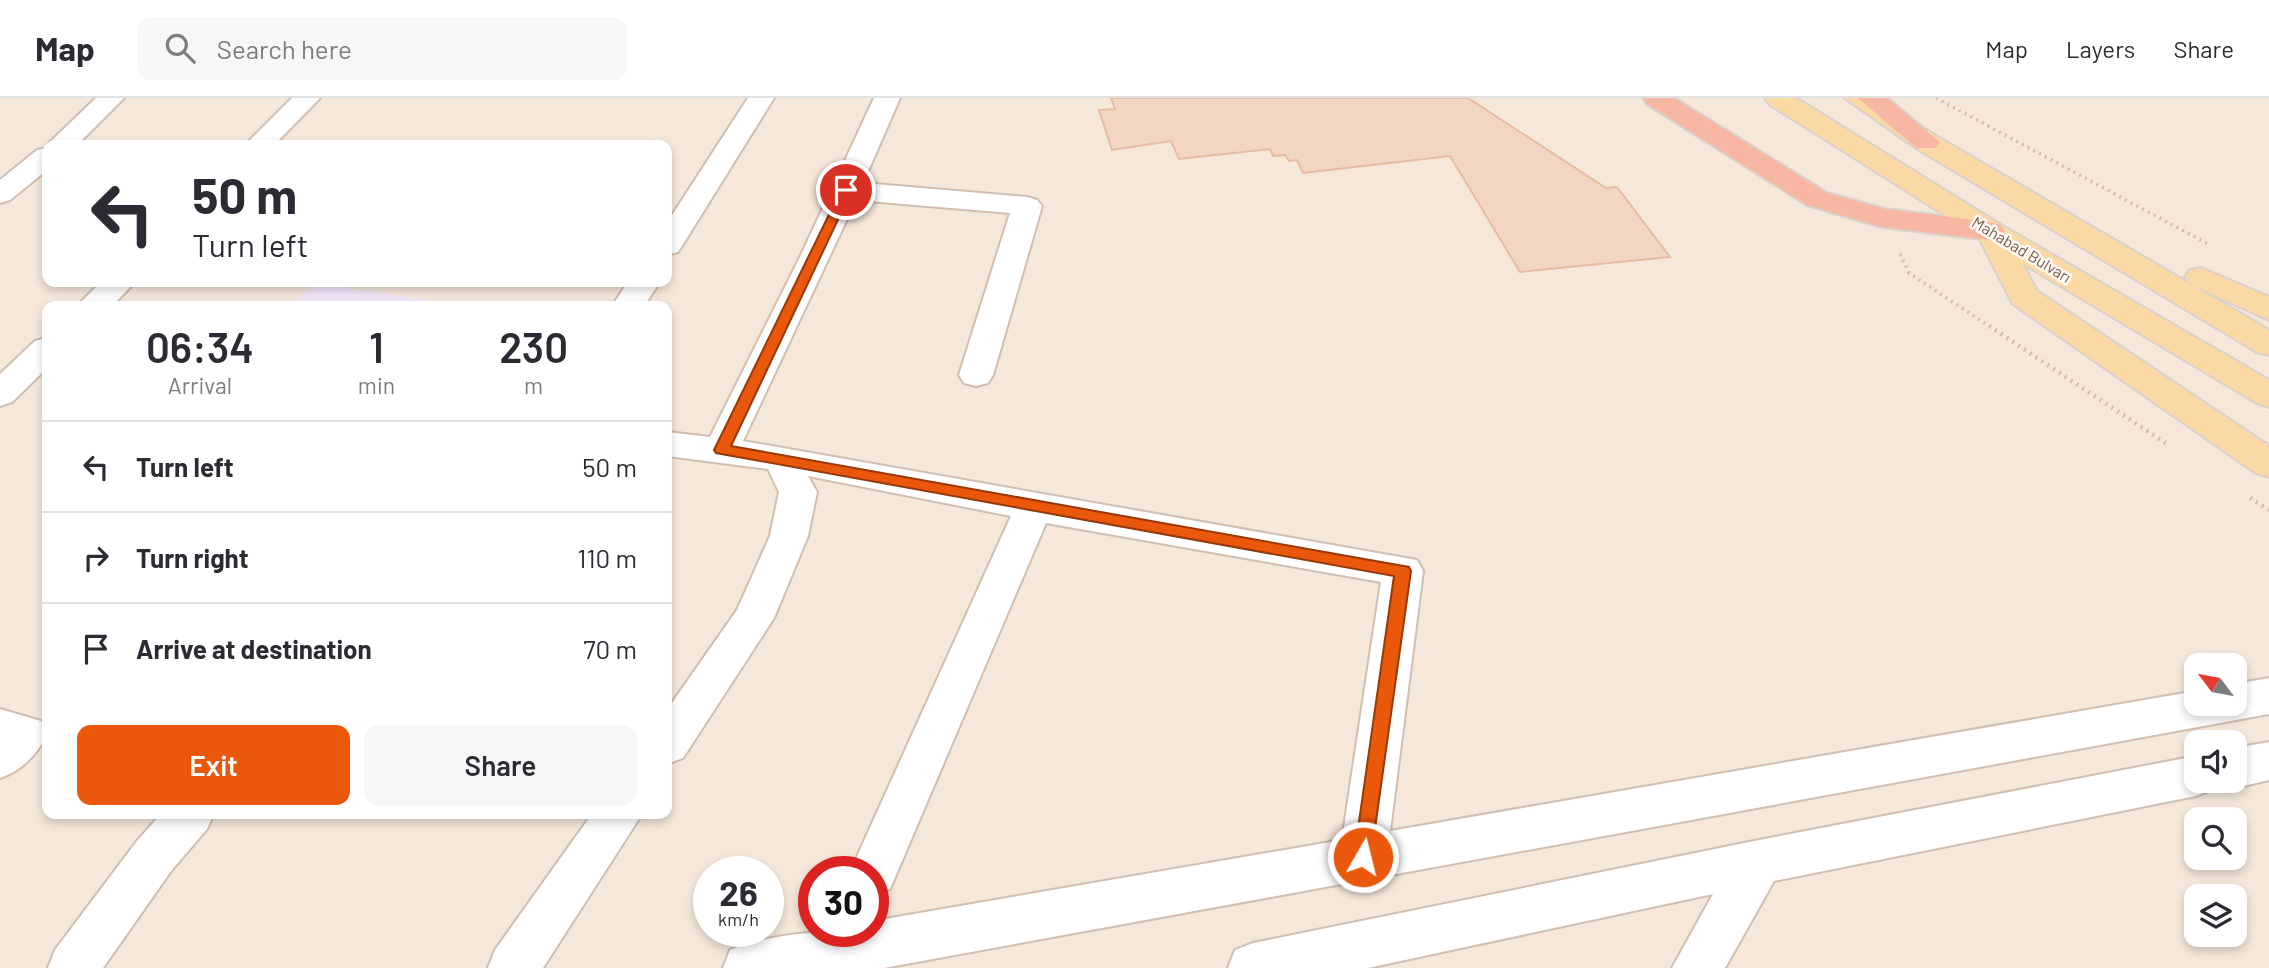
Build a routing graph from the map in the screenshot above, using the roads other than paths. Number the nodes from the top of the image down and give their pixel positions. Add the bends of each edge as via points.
1 (111, 98) edge
2 (307, 98) edge
3 (761, 98) edge
4 (887, 98) edge
5 (1656, 98) edge
6 (1778, 98) edge
7 (1858, 98) edge
8 (1871, 98) edge
9 (66, 140) edge
10 (264, 140) edge
11 (1926, 142) junction
12 (42, 160) edge
13 (846, 190) junction
14 (0, 194) edge
15 (1990, 231) junction
16 (672, 238) edge
17 (114, 287) edge
18 (99, 301) edge
19 (2269, 310) edge
20 (2269, 344) edge
21 (42, 354) edge
22 (976, 375) dead end
23 (0, 394) edge
24 (2269, 395) edge
25 (672, 445) edge
26 (721, 450) junction
27 (780, 458) junction
28 (2269, 464) edge
29 (1034, 507) junction
30 (2269, 696) edge
31 (2247, 700) edge
32 (2184, 712) edge
33 (0, 728) edge
34 (672, 738) edge
35 (0, 760) edge
36 (2269, 761) edge
37 (2247, 766) edge
38 (2184, 778) edge
39 (187, 819) edge
40 (617, 819) edge
41 (880, 856) edge
42 (1363, 857) junction
43 (1759, 862) junction
44 (889, 934) edge
45 (822, 947) edge
46 (73, 968) edge
47 (513, 968) edge
48 (748, 968) edge
49 (1253, 968) edge
50 (1697, 968) edge

1 - 9 street
2 - 10 street
3 - 16 street
4 - 13 street
5 - 15 highway via 1817,199 1882,219
6 - 15 main road, Mahabad Bulvarı
7 - 11 main road
8 - 11 highway
11 - 19 main road
11 - 20 main road
12 - 14 street
13 - 22 street via 1027,206
13 - 26 street
15 - 24 main road, Mahabad Bulvarı
15 - 28 main road via 2024,297
17 - 18 street
21 - 23 street
25 - 26 street
26 - 27 street
27 - 29 street
27 - 34 street via 798,492 789,536 754,618
29 - 41 street
29 - 42 street via 1403,571
30 - 31 street
32 - 42 street
33 - 35 street via 25,734
36 - 37 street
38 - 43 street
39 - 46 street
40 - 47 street
42 - 44 street
43 - 49 street
43 - 50 street
45 - 48 street

